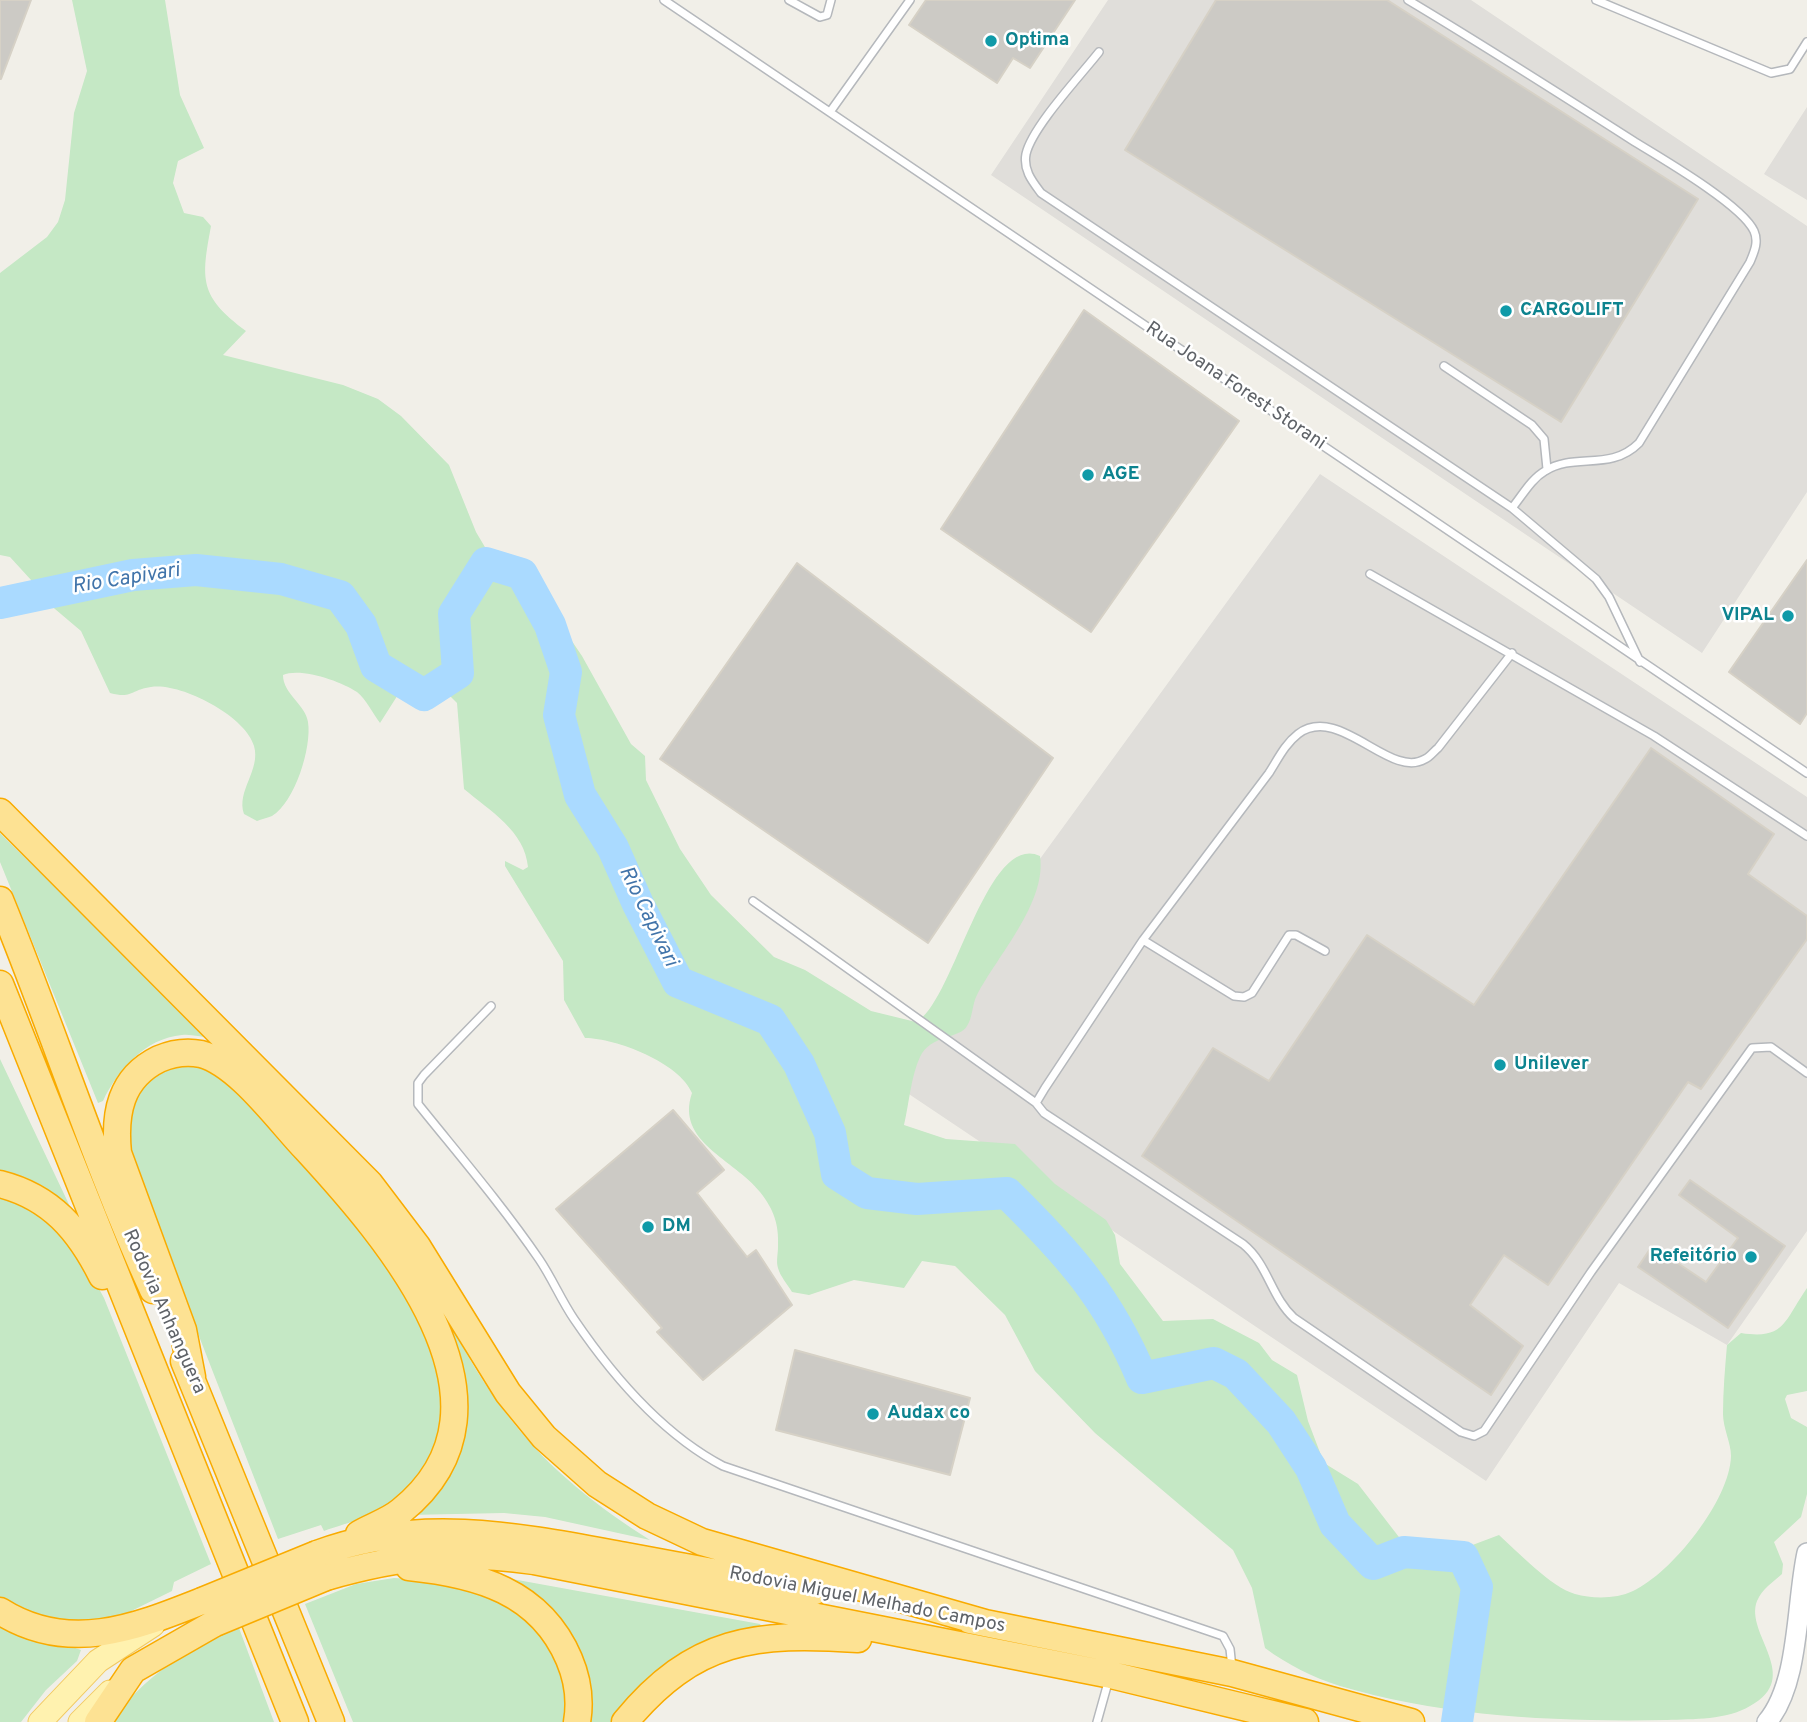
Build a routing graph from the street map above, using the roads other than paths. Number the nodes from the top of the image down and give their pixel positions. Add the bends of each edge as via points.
1 (789, 0) edge
2 (831, 0) edge
3 (910, 0) edge
4 (1408, 0) edge
5 (1597, 0) edge
6 (669, 1) edge
7 (1807, 42) edge
8 (1100, 52) dead end
9 (830, 112) junction
10 (1444, 366) dead end
11 (1546, 469) junction
12 (1512, 508) junction
13 (1370, 574) dead end
14 (1512, 653) junction
15 (1641, 663) junction
16 (1807, 773) edge
17 (0, 812) edge
18 (1807, 836) edge
19 (0, 900) edge
20 (753, 901) dead end
21 (1143, 940) junction
22 (1325, 951) dead end
23 (0, 984) edge
24 (491, 1006) dead end
25 (1807, 1073) edge
26 (1036, 1103) junction
27 (0, 1184) edge
28 (192, 1377) junction
29 (181, 1446) junction
30 (344, 1544) junction
31 (1807, 1553) edge
32 (373, 1563) junction
33 (321, 1566) junction
34 (0, 1611) edge
35 (173, 1612) junction
36 (985, 1623) junction
37 (970, 1647) junction
38 (304, 1654) junction
39 (131, 1672) junction
40 (1232, 1673) junction
41 (1111, 1675) junction
42 (278, 1681) junction
43 (1405, 1721) edge
44 (40, 1722) edge
45 (80, 1722) edge
46 (99, 1722) edge
47 (288, 1722) edge
48 (295, 1722) edge
49 (331, 1722) edge
50 (340, 1722) edge
51 (577, 1722) edge
52 (625, 1722) edge
53 (1097, 1722) edge
54 (1304, 1722) edge
55 (1767, 1722) edge

1 - 2 lane via 820,17 827,15
3 - 9 lane
4 - 11 lane via 1696,180 1746,220 1755,233 1757,246 1750,262 1639,443 1628,454 1612,459
5 - 7 lane via 1771,73 1790,69
6 - 9 lane, Rua Joana Forest Storani
8 - 12 lane via 1036,132 1026,154 1027,174 1041,193
9 - 15 lane, Rua Joana Forest Storani
10 - 11 lane via 1532,425 1544,439
11 - 12 lane
12 - 15 lane via 1596,579
13 - 14 lane
14 - 18 lane via 1654,736
14 - 21 lane via 1424,760 1406,762 1330,727 1300,732
15 - 16 lane, Rua Joana Forest Storani
17 - 36 highway via 370,1184 417,1246 508,1393 578,1469 624,1503 702,1542
19 - 28 highway, Rodovia Anhanguera via 96,1154
20 - 26 lane
21 - 22 lane via 1234,996 1244,997 1252,993 1289,935
21 - 26 lane
23 - 29 highway, Rodovia Anhanguera via 133,1312
24 - 40 lane via 418,1083 418,1104 540,1260 607,1365 672,1432 723,1466 1223,1636 1230,1649
25 - 26 lane via 1771,1047 1752,1048 1484,1431 1474,1436 1461,1432 1294,1318 1283,1307 1255,1254 1052,1121
27 - 29 highway via 46,1202 70,1223 88,1248
28 - 30 highway via 183,1330 118,1153 116,1130 123,1091 131,1080 154,1062 190,1052 214,1059 244,1082 363,1211 404,1270 447,1353 454,1417 437,1471 401,1511
28 - 38 highway, Rodovia Anhanguera
29 - 42 highway, Rodovia Anhanguera
30 - 33 highway, Rodovia Miguel Melhado Campos
30 - 36 highway, Rodovia Miguel Melhado Campos via 445,1531 502,1534
31 - 55 street via 1787,1680 1781,1702
32 - 33 highway, Rodovia Miguel Melhado Campos
32 - 37 highway, Rodovia Miguel Melhado Campos via 433,1554 494,1555
32 - 51 highway via 469,1577 505,1589 536,1609 560,1637 576,1677
33 - 35 highway, bridge
33 - 39 highway, bridge
34 - 35 highway via 47,1633 75,1636 127,1628
35 - 44 main road via 98,1661
36 - 40 highway, Rodovia Miguel Melhado Campos
37 - 41 highway, Rodovia Miguel Melhado Campos
37 - 52 highway via 790,1636 743,1642 702,1656 679,1671
38 - 49 highway, Rodovia Anhanguera
38 - 50 highway
39 - 45 main road
39 - 46 highway
40 - 43 highway, Rodovia Miguel Melhado Campos
41 - 53 lane
41 - 54 highway, Rodovia Miguel Melhado Campos
42 - 47 highway
42 - 48 highway, Rodovia Anhanguera

